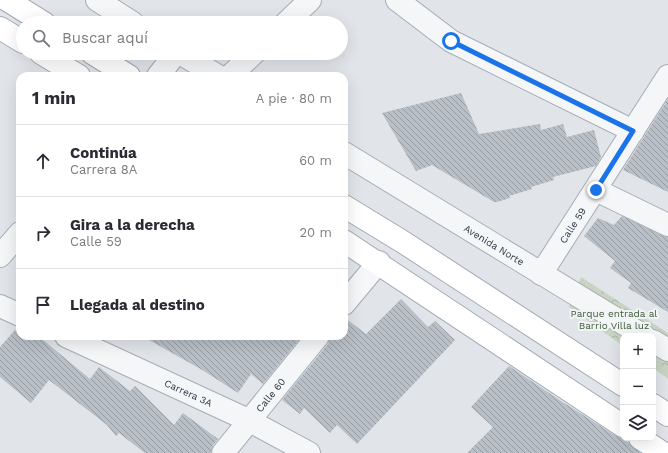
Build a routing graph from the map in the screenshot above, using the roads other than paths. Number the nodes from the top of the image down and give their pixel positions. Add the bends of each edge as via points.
1 (7, 0) edge
2 (97, 0) edge
3 (310, 0) edge
4 (397, 0) edge
5 (33, 16) edge
6 (122, 16) edge
7 (293, 16) edge
8 (0, 28) edge
9 (16, 38) edge
10 (53, 60) edge
11 (103, 60) edge
12 (171, 60) edge
13 (192, 60) edge
14 (247, 60) edge
15 (72, 72) edge
16 (123, 72) edge
17 (161, 72) edge
18 (211, 72) edge
19 (234, 72) edge
20 (668, 76) edge
21 (633, 131) junction
22 (348, 155) edge
23 (596, 190) junction
24 (348, 208) edge
25 (668, 225) edge
26 (16, 238) edge
27 (348, 243) edge
28 (0, 256) edge
29 (379, 262) junction
30 (541, 274) junction
31 (348, 299) edge
32 (0, 306) edge
33 (16, 313) edge
34 (639, 333) edge
35 (75, 340) edge
36 (315, 340) edge
37 (656, 343) edge
38 (668, 350) edge
39 (620, 383) edge
40 (656, 407) edge
41 (668, 415) edge
42 (248, 420) junction
43 (620, 424) edge
44 (645, 441) edge
45 (223, 453) edge
46 (309, 453) edge
47 (663, 453) edge

1 - 5 main road
2 - 6 street
3 - 7 street
4 - 21 street via 451,41
8 - 9 main road
10 - 15 main road
11 - 16 main road
12 - 17 street
13 - 18 street
14 - 19 street
20 - 21 street, Calle 59
21 - 23 street, Calle 59
22 - 30 street, Avenida Norte
23 - 25 street
23 - 30 street, Calle 59
24 - 39 main road
26 - 28 street
27 - 29 main road
29 - 31 street
29 - 43 main road
30 - 34 street, Avenida Norte
32 - 33 street
35 - 42 street, Carrera 3A
36 - 42 street, Calle 60
37 - 38 street
40 - 41 main road
42 - 45 street, Calle 60
42 - 46 street, Carrera 3A
44 - 47 main road

